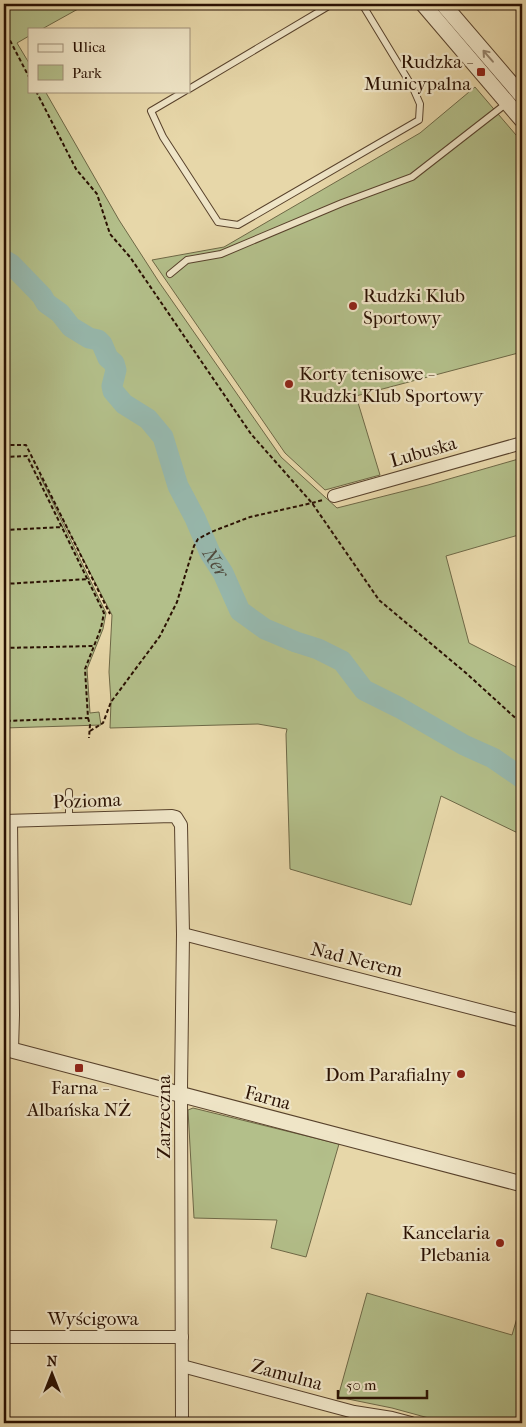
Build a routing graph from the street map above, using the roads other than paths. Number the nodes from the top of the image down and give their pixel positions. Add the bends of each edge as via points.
1 (332, 4) edge
2 (362, 4) edge
3 (424, 4) edge
4 (444, 4) edge
5 (190, 88) edge
6 (183, 92) edge
7 (522, 96) edge
8 (508, 103) junction
9 (522, 120) edge
10 (170, 274) dead end
11 (522, 443) edge
12 (334, 496) road end
13 (69, 792) dead end
14 (172, 816) joint
15 (69, 819) junction
16 (7, 821) edge
17 (183, 934) junction
18 (522, 1021) edge
19 (8, 1049) edge
20 (182, 1095) junction
21 (522, 1184) edge
22 (4, 1337) edge
23 (182, 1337) junction
24 (182, 1366) junction
25 (182, 1423) edge
26 (411, 1423) edge

1 - 5 lane
2 - 6 lane via 413,88 420,104 418,120 238,225 218,222 163,137 151,111
3 - 8 street
7 -> 4 street
8 - 9 street
8 - 10 lane via 412,177 222,254 187,260
11 - 12 street, Lubuska
13 - 15 lane
14 - 15 street, Pozioma
14 - 17 street, Zarzeczna via 181,825
15 - 16 street, Pozioma
16 - 19 street via 13,1015
17 - 18 street, Nad Nerem
17 - 20 street, Zarzeczna
19 - 20 street, Farna
20 - 21 street, Farna
20 - 23 street, Zarzeczna
22 - 23 street, Wyścigowa
23 - 24 street, Zarzeczna
24 - 25 street, Zarzeczna
24 - 26 street, Zamulna via 354,1412

